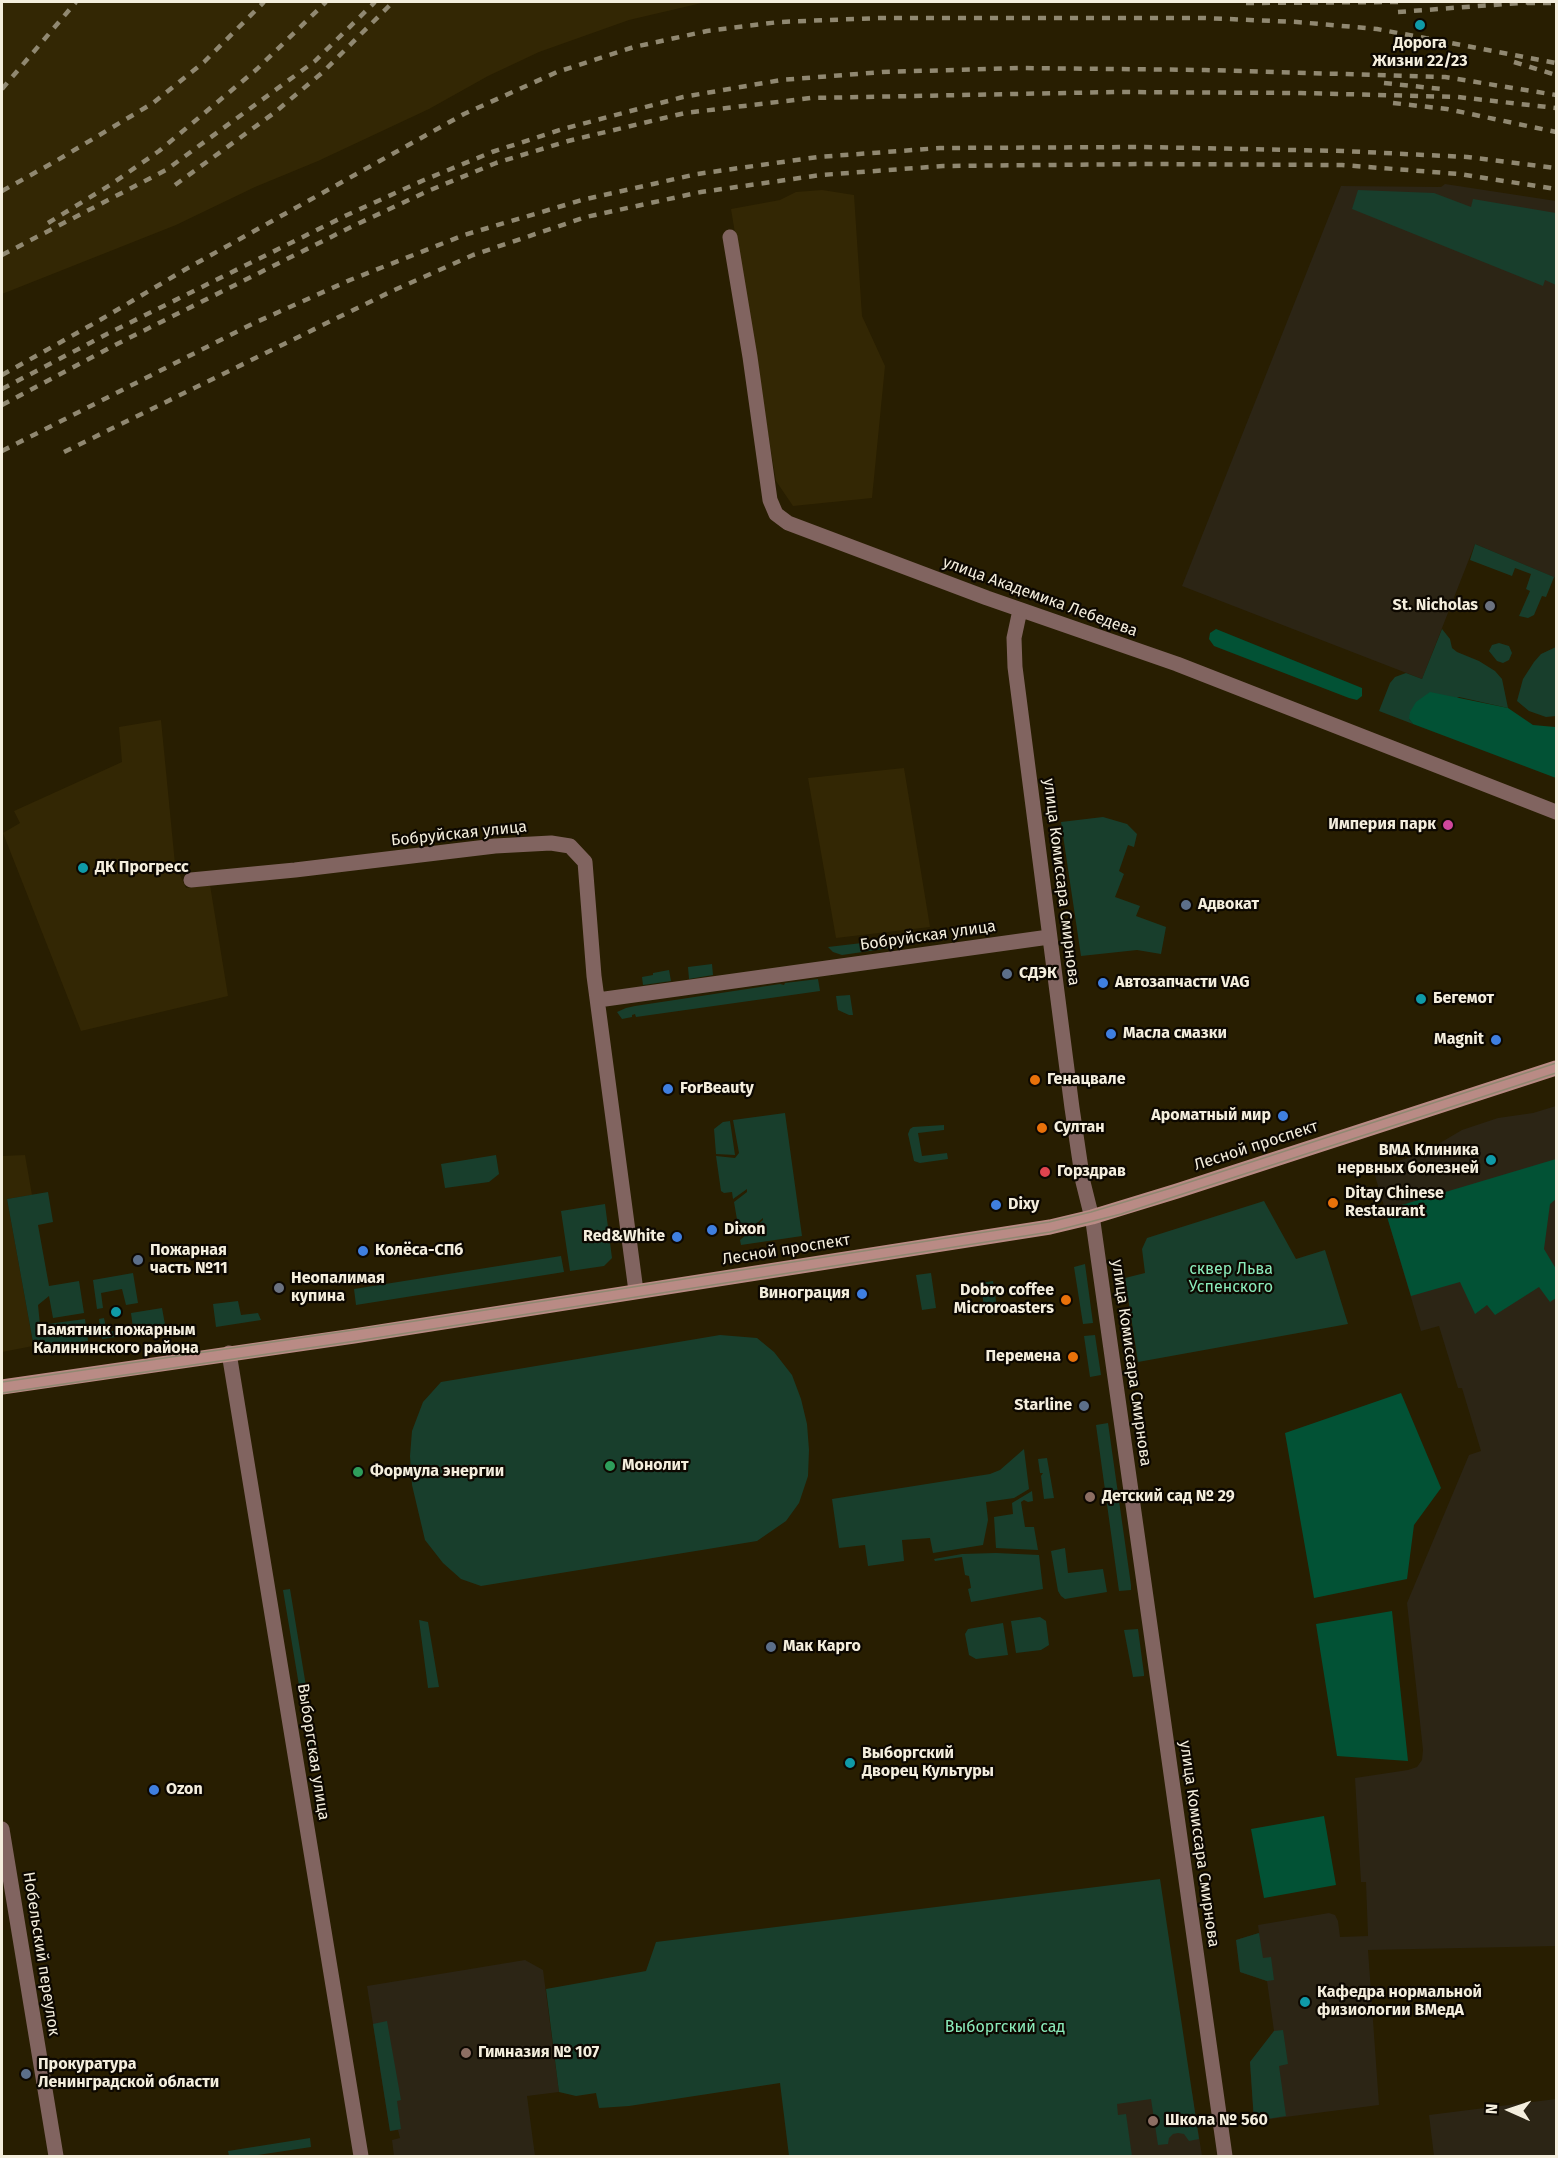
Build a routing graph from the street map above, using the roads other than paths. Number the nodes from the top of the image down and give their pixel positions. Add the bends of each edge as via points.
1 (730, 237) dead end
2 (1020, 610) junction
3 (1557, 812) edge
4 (191, 880) dead end
5 (1050, 937) junction
6 (598, 1000) junction
7 (1557, 1068) edge
8 (1092, 1217) junction
9 (636, 1291) junction
10 (229, 1353) junction
11 (2, 1387) edge
12 (2, 1829) edge
13 (56, 2157) edge
14 (361, 2157) edge
15 (1225, 2157) edge

1 - 2 street, улица Академика Лебедева via 770,500 776,514 788,523
2 - 3 street, улица Академика Лебедева via 1177,664
2 - 5 street, улица Комиссара Смирнова via 1014,638 1015,668
4 - 6 street, Бобруйская улица via 495,846 570,846 585,861
5 - 6 street, Бобруйская улица
5 - 8 street, улица Комиссара Смирнова via 1080,1161
6 - 9 street, Бобруйская улица
7 - 8 main road, Лесной проспект
8 - 9 main road, Лесной проспект via 1050,1227
8 - 15 street, улица Комиссара Смирнова
9 - 10 main road, Лесной проспект
10 - 11 main road, Лесной проспект
10 - 14 street, Выборгская улица
12 - 13 street, Нобельский переулок

